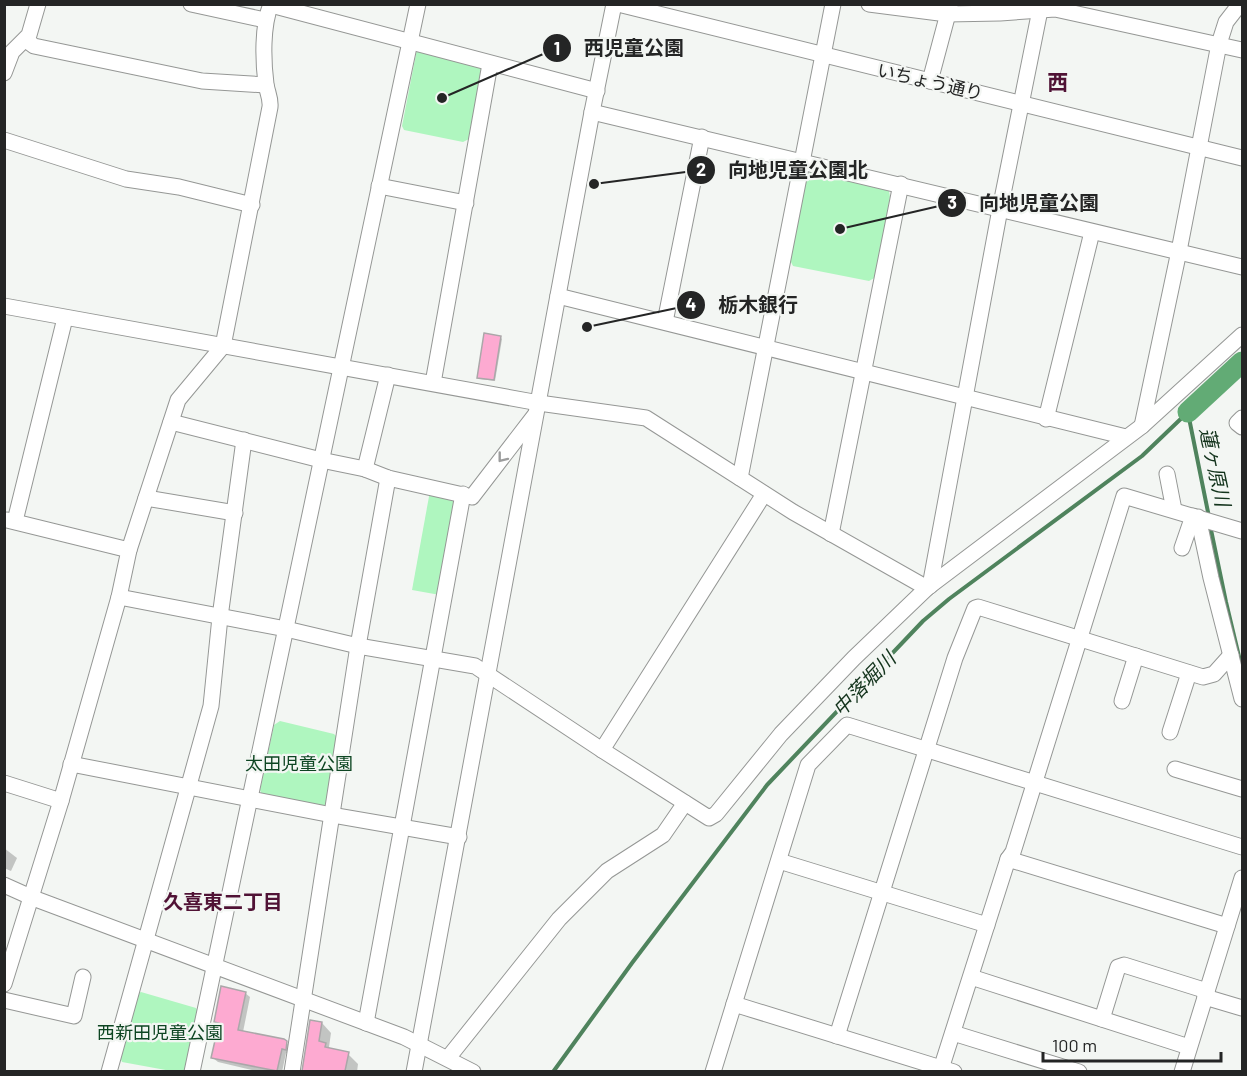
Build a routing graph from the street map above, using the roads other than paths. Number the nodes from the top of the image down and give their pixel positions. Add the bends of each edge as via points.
1 (38, 4) edge
2 (191, 4) edge
3 (418, 4) edge
4 (614, 4) edge
5 (618, 4) edge
6 (833, 4) edge
7 (869, 4) edge
8 (1240, 4) edge
9 (271, 5) edge
10 (949, 9) edge
11 (1041, 10) junction
12 (265, 20) junction
13 (26, 40) junction
14 (410, 40) junction
15 (1219, 44) junction
16 (1242, 50) edge
17 (823, 56) junction
18 (490, 64) junction
19 (4, 73) edge
20 (930, 81) junction
21 (266, 85) junction
22 (597, 91) junction
23 (1021, 104) junction
24 (592, 112) junction
25 (702, 137) junction
26 (4, 140) edge
27 (1199, 147) junction
28 (1242, 158) edge
29 (802, 161) junction
30 (900, 184) junction
31 (379, 186) junction
32 (466, 203) junction
33 (252, 205) junction
34 (1000, 209) junction
35 (1092, 232) junction
36 (1179, 251) junction
37 (1242, 267) edge
38 (558, 296) junction
39 (4, 306) edge
40 (65, 318) junction
41 (665, 322) junction
42 (1242, 336) edge
43 (223, 346) junction
44 (766, 347) junction
45 (340, 366) junction
46 (864, 373) junction
47 (388, 375) junction
48 (433, 383) junction
49 (964, 398) junction
50 (538, 407) junction
51 (1242, 418) edge
52 (1046, 419) junction
53 (171, 422) junction
54 (1142, 426) junction
55 (1242, 427) edge
56 (1126, 437) junction
57 (244, 440) junction
58 (321, 460) junction
59 (365, 469) junction
60 (1167, 474) dead end
61 (388, 478) junction
62 (740, 478) junction
63 (463, 494) junction
64 (764, 494) junction
65 (146, 498) junction
66 (1174, 510) junction
67 (235, 513) junction
68 (1202, 518) junction
69 (10, 520) edge
70 (1242, 531) edge
71 (831, 534) junction
72 (1182, 548) dead end
73 (129, 550) junction
74 (928, 587) junction
75 (119, 597) junction
76 (220, 617) junction
77 (286, 630) junction
78 (1081, 638) junction
79 (358, 646) junction
80 (1231, 655) junction
81 (1136, 656) junction
82 (433, 660) junction
83 (1189, 673) junction
84 (489, 674) junction
85 (1242, 699) edge
86 (1122, 701) dead end
87 (1170, 732) dead end
88 (926, 748) junction
89 (602, 750) junction
90 (71, 764) junction
91 (1176, 769) dead end
92 (4, 783) edge
93 (1036, 783) junction
94 (187, 786) junction
95 (1242, 789) edge
96 (250, 798) junction
97 (61, 801) junction
98 (685, 803) junction
99 (332, 815) junction
100 (402, 828) junction
101 (459, 837) junction
102 (1242, 847) edge
103 (1008, 859) junction
104 (779, 861) junction
105 (1242, 878) edge
106 (4, 885) edge
107 (882, 892) junction
108 (33, 898) junction
109 (987, 925) junction
110 (1227, 926) junction
111 (145, 941) junction
112 (8, 963) edge
113 (215, 967) junction
114 (83, 976) dead end
115 (971, 977) junction
116 (4, 984) edge
117 (1206, 994) junction
118 (4, 1000) edge
119 (303, 1001) junction
120 (734, 1004) junction
121 (1242, 1008) edge
122 (1102, 1019) junction
123 (366, 1023) junction
124 (953, 1032) junction
125 (837, 1036) junction
126 (420, 1044) junction
127 (1189, 1047) junction
128 (448, 1058) junction
129 (945, 1070) edge
130 (109, 1071) edge
131 (192, 1071) edge
132 (292, 1071) edge
133 (414, 1071) edge
134 (473, 1071) edge
135 (713, 1071) edge
136 (1075, 1071) edge
137 (1182, 1071) edge

1 - 13 street
2 - 12 street
3 - 14 street
4 - 22 street
5 - 17 street, いちょう通り
6 - 17 street
7 - 10 street
8 - 15 street via 1226,22
9 - 12 street
9 - 14 street
10 - 11 street
10 - 20 street
11 - 15 street via 1055,9
11 - 23 street
12 - 21 street
13 - 19 street via 12,52
13 - 21 street via 34,46 201,81
14 - 18 street
14 - 31 street
15 - 16 street
15 - 27 street
17 - 20 street, いちょう通り
17 - 29 street
18 - 22 street
18 - 32 street
20 - 23 street, いちょう通り
21 - 33 street via 271,100
22 - 24 street
23 - 27 street, いちょう通り
23 - 34 street
24 - 25 street
24 - 38 street
25 - 29 street
25 - 41 street
26 - 33 street via 126,179
27 - 28 street, いちょう通り
27 - 36 street
29 - 30 street
29 - 44 street
30 - 34 street
30 - 46 street
31 - 32 street
31 - 45 street
32 - 48 street
33 - 43 street
34 - 35 street
34 - 49 street
35 - 36 street
35 - 52 street
36 - 37 street
36 - 54 street
38 - 41 street
38 - 50 street
39 - 40 street
40 - 43 street
40 - 69 street
41 - 44 street
42 - 54 street
43 - 45 street
43 - 53 street via 178,400
44 - 46 street
44 - 62 street
45 - 47 street
45 - 58 street
46 - 49 street
46 - 71 street
47 - 48 street
47 - 59 street
48 - 50 street
49 - 52 street
49 - 74 street
50 - 62 street via 646,417
50 -> 63 street via 472,496
50 - 84 street
51 - 55 street via 1237,423
52 - 56 street
53 - 57 street
53 - 65 street
54 - 56 street
56 - 74 street
57 - 58 street
57 - 67 street
58 - 59 street
58 - 77 street
59 - 61 street
60 - 66 street
61 - 63 street
61 - 79 street
62 - 64 street
63 - 82 street
64 - 71 street
64 - 89 street
65 - 67 street
65 - 73 street
66 - 68 street
66 - 78 street via 1124,496
67 - 76 street
68 - 70 street
68 - 72 street
68 - 80 street
69 - 73 street
71 - 74 street
73 - 75 street
74 - 98 street via 781,735 716,814 710,818
75 - 76 street
75 - 90 street
76 - 77 street
76 - 94 street via 211,706
77 - 79 street
77 - 96 street
78 - 81 street
78 - 88 street via 975,608
78 - 93 street
79 - 82 street
79 - 99 street
80 - 83 street via 1214,674 1203,677
80 - 85 street
81 - 83 street
81 - 86 street
82 - 84 street via 475,666
82 - 100 street
83 - 87 street
84 - 89 street
84 - 101 street
88 - 93 street
88 - 104 street via 847,725 808,765
88 - 107 street
89 - 98 street
90 - 94 street
90 - 97 street
91 - 95 street
92 - 97 street
93 - 102 street
93 - 103 street
94 - 96 street
94 - 111 street
96 - 99 street
96 - 113 street
97 - 108 street
98 - 128 street via 663,835 607,871 559,919
99 - 100 street
99 - 119 street
100 - 101 street
100 - 123 street
101 - 126 street
103 - 109 street
103 - 110 street
104 - 107 street
104 - 120 street
105 - 110 street
106 - 108 street
107 - 109 street
107 - 125 street
108 - 111 street
108 - 112 street
109 - 115 street
110 - 117 street
111 - 113 street
111 - 130 street
112 - 116 street
113 - 119 street
113 - 131 street
114 - 118 street via 74,1016
115 - 122 street
115 - 124 street
117 - 121 street
117 - 122 street via 1124,965 1118,967
117 - 127 street
119 - 123 street
119 - 132 street
120 - 125 street
120 - 135 street
122 - 127 street
123 - 126 street
124 - 129 street
124 - 136 street
125 - 129 street
126 - 128 street
126 - 133 street
127 - 137 street
128 - 134 street

